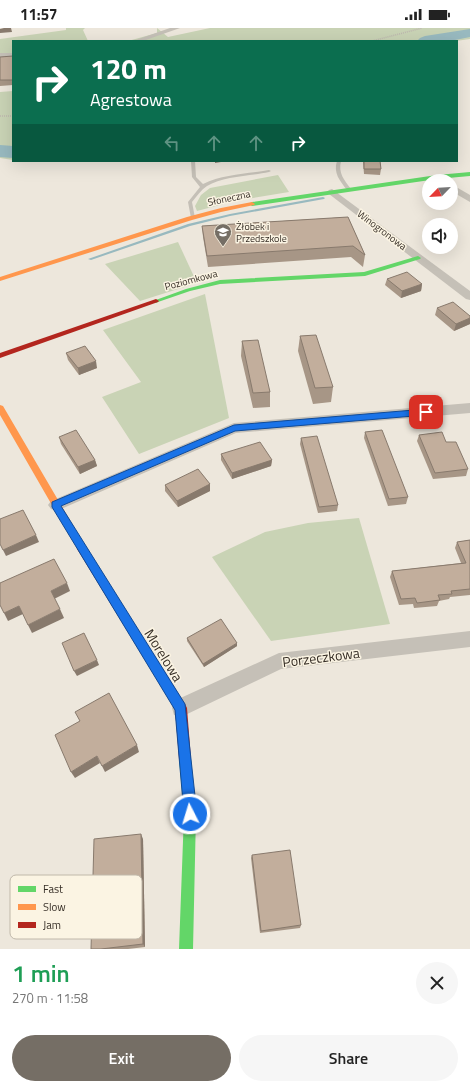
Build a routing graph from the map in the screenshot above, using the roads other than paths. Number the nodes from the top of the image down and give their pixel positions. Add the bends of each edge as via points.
1 (177, 28) edge
2 (139, 40) edge
3 (0, 55) edge
4 (12, 55) edge
5 (193, 162) edge
6 (338, 162) edge
7 (269, 171) dead end
8 (470, 174) edge
9 (458, 176) edge
10 (422, 181) edge
11 (203, 187) junction
12 (349, 190) junction
13 (458, 191) edge
14 (332, 192) junction
15 (470, 199) edge
16 (193, 218) junction
17 (418, 258) junction
18 (0, 279) edge
19 (470, 297) edge
20 (0, 356) edge
21 (0, 408) edge
22 (470, 408) edge
23 (56, 505) junction
24 (470, 639) edge
25 (181, 708) junction
26 (186, 949) edge

1 - 2 street
3 - 4 street
5 - 11 lane via 194,177
6 - 12 lane via 336,167 339,176
7 - 11 lane via 224,178
8 - 9 street, Słoneczna
10 - 12 street, Słoneczna
11 - 16 lane via 190,202
12 - 14 street, Słoneczna
13 - 15 street
14 - 16 street, Słoneczna via 235,206
14 - 17 street, Winogronowa
16 - 18 street, Słoneczna
17 - 19 street, Winogronowa
17 - 20 street, Poziomkowa via 365,274 214,284 188,290
21 - 23 street, Morelowa
22 - 23 street via 234,428
23 - 25 street, Morelowa
24 - 25 street, Porzeczkowa via 279,661
25 - 26 street, Morelowa via 190,814

